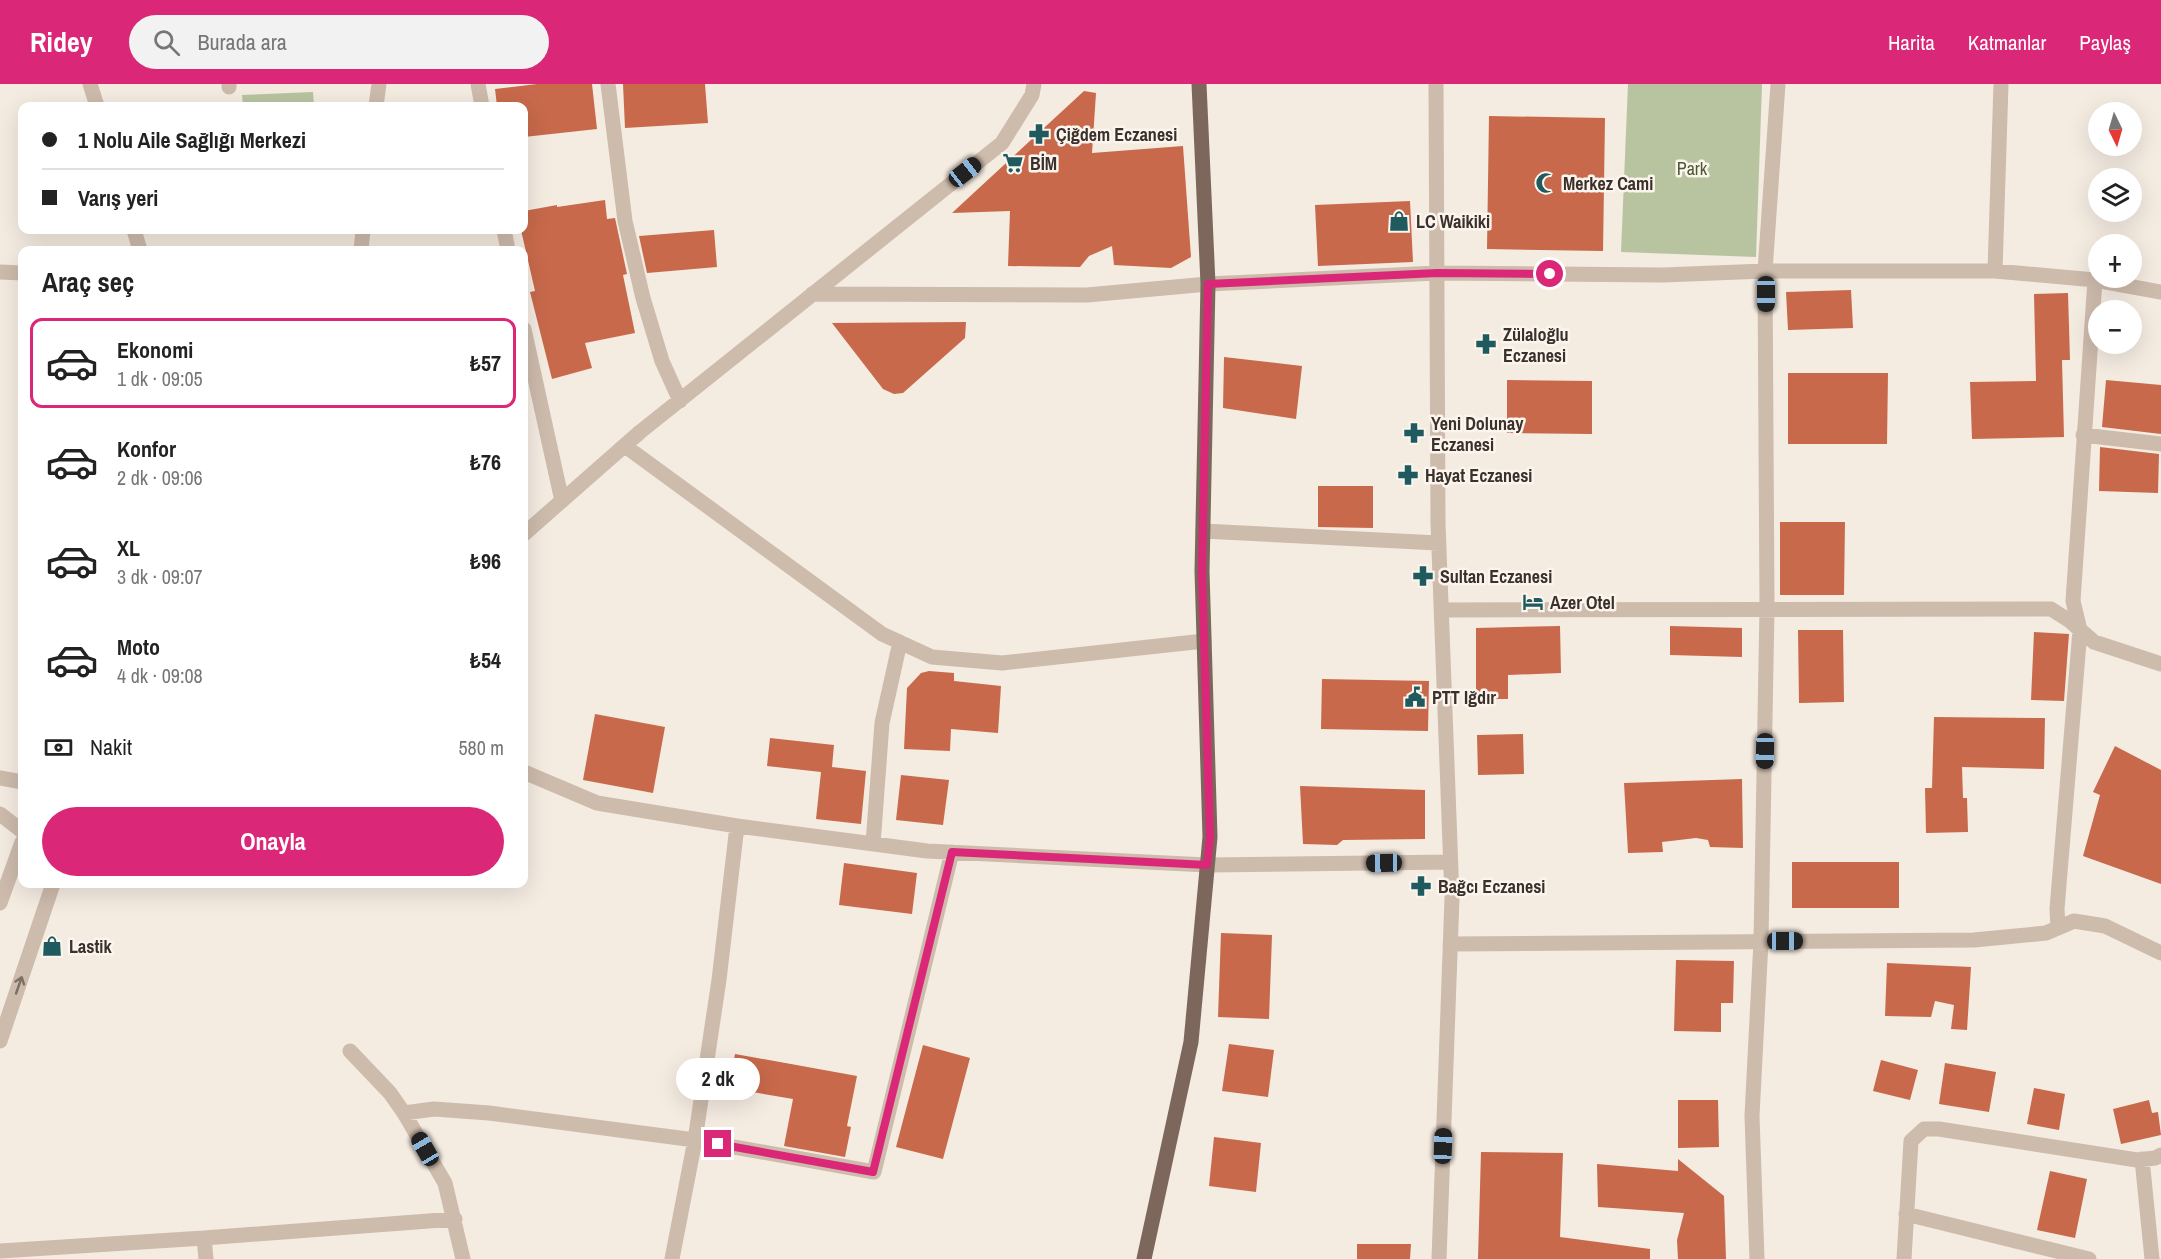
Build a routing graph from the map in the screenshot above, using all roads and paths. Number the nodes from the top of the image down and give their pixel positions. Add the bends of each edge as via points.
1 (90, 84) edge
2 (379, 84) edge
3 (478, 84) edge
4 (608, 84) edge
5 (1034, 84) edge
6 (1198, 84) edge
7 (1436, 84) edge
8 (1778, 84) edge
9 (2001, 84) edge
10 (96, 102) edge
11 (377, 102) edge
12 (481, 102) edge
13 (1766, 271) junction
14 (1995, 271) junction
15 (0, 272) edge
16 (18, 273) edge
17 (1437, 273) junction
18 (2088, 279) edge
19 (1208, 284) junction
20 (2094, 288) edge
21 (2139, 288) edge
22 (2161, 292) edge
23 (812, 294) junction
24 (528, 347) edge
25 (680, 401) junction
26 (2083, 435) junction
27 (2161, 444) edge
28 (625, 446) junction
29 (562, 501) junction
30 (528, 531) edge
31 (1203, 531) junction
32 (1438, 543) junction
33 (1767, 608) junction
34 (1441, 610) junction
35 (2080, 630) junction
36 (1204, 641) junction
37 (900, 642) junction
38 (2161, 664) edge
39 (528, 774) edge
40 (0, 778) edge
41 (18, 781) edge
42 (0, 814) edge
43 (737, 826) junction
44 (18, 829) edge
45 (873, 844) junction
46 (952, 852) junction
47 (18, 853) edge
48 (1450, 862) junction
49 (1207, 865) junction
50 (52, 888) edge
51 (0, 903) edge
52 (2058, 928) junction
53 (1761, 941) junction
54 (1450, 944) junction
55 (2161, 953) edge
56 (0, 1041) edge
57 (350, 1051) dead end
58 (404, 1113) junction
59 (695, 1140) junction
60 (2161, 1155) edge
61 (2142, 1159) junction
62 (1906, 1214) junction
63 (455, 1219) junction
64 (204, 1238) junction
65 (0, 1251) edge
66 (207, 1259) edge
67 (463, 1259) edge
68 (672, 1259) edge
69 (1144, 1259) edge
70 (1440, 1259) edge
71 (1757, 1259) edge
72 (1904, 1259) edge
73 (2089, 1259) edge
74 (2152, 1259) edge

1 - 10 street
2 - 11 street
3 - 12 street
4 - 25 street via 625,221 662,362
5 - 23 street via 1032,95 1002,143
6 - 19 main road
7 - 17 street
8 - 13 street
9 - 14 street
13 - 14 street
13 - 17 street
13 - 33 street
14 - 18 street
15 - 16 street
17 - 19 street
17 - 32 street
19 - 23 street via 1087,295
19 - 31 main road
20 - 26 street
21 - 22 street
23 - 25 street
24 - 29 street
25 - 28 street
26 - 27 street
26 - 35 street via 2073,601
28 - 29 street
28 - 37 street via 882,634
29 - 30 street
31 - 32 street
31 - 36 main road
32 - 34 street
33 - 34 street
33 - 35 street via 2050,609
33 - 53 street
34 - 48 street
35 - 38 street via 2094,642
35 - 52 street
36 - 37 street via 1002,663 932,657
36 - 49 main road via 1210,837
37 - 45 street via 882,723
39 - 43 street via 597,803
40 - 41 street
42 - 44 street
43 - 45 street
43 - 59 street
45 - 46 street
46 - 49 street
46 - 59 street via 873,1172
47 - 51 street
48 - 49 street
48 - 54 street
49 - 69 main road via 1191,1042
56 -> 50 street
52 - 53 street via 2046,933 1974,940
52 - 55 street via 2074,921 2105,926
53 - 54 street
53 - 71 street via 1752,1116
54 - 70 street
57 - 58 street
58 - 59 street via 434,1109 489,1113
58 - 63 street via 445,1183
59 - 68 street
60 - 61 street
61 - 62 street via 1924,1129 1911,1141
61 - 74 street
62 - 72 street
62 - 73 street
63 - 64 street
63 - 67 street
64 - 65 street
64 - 66 street

